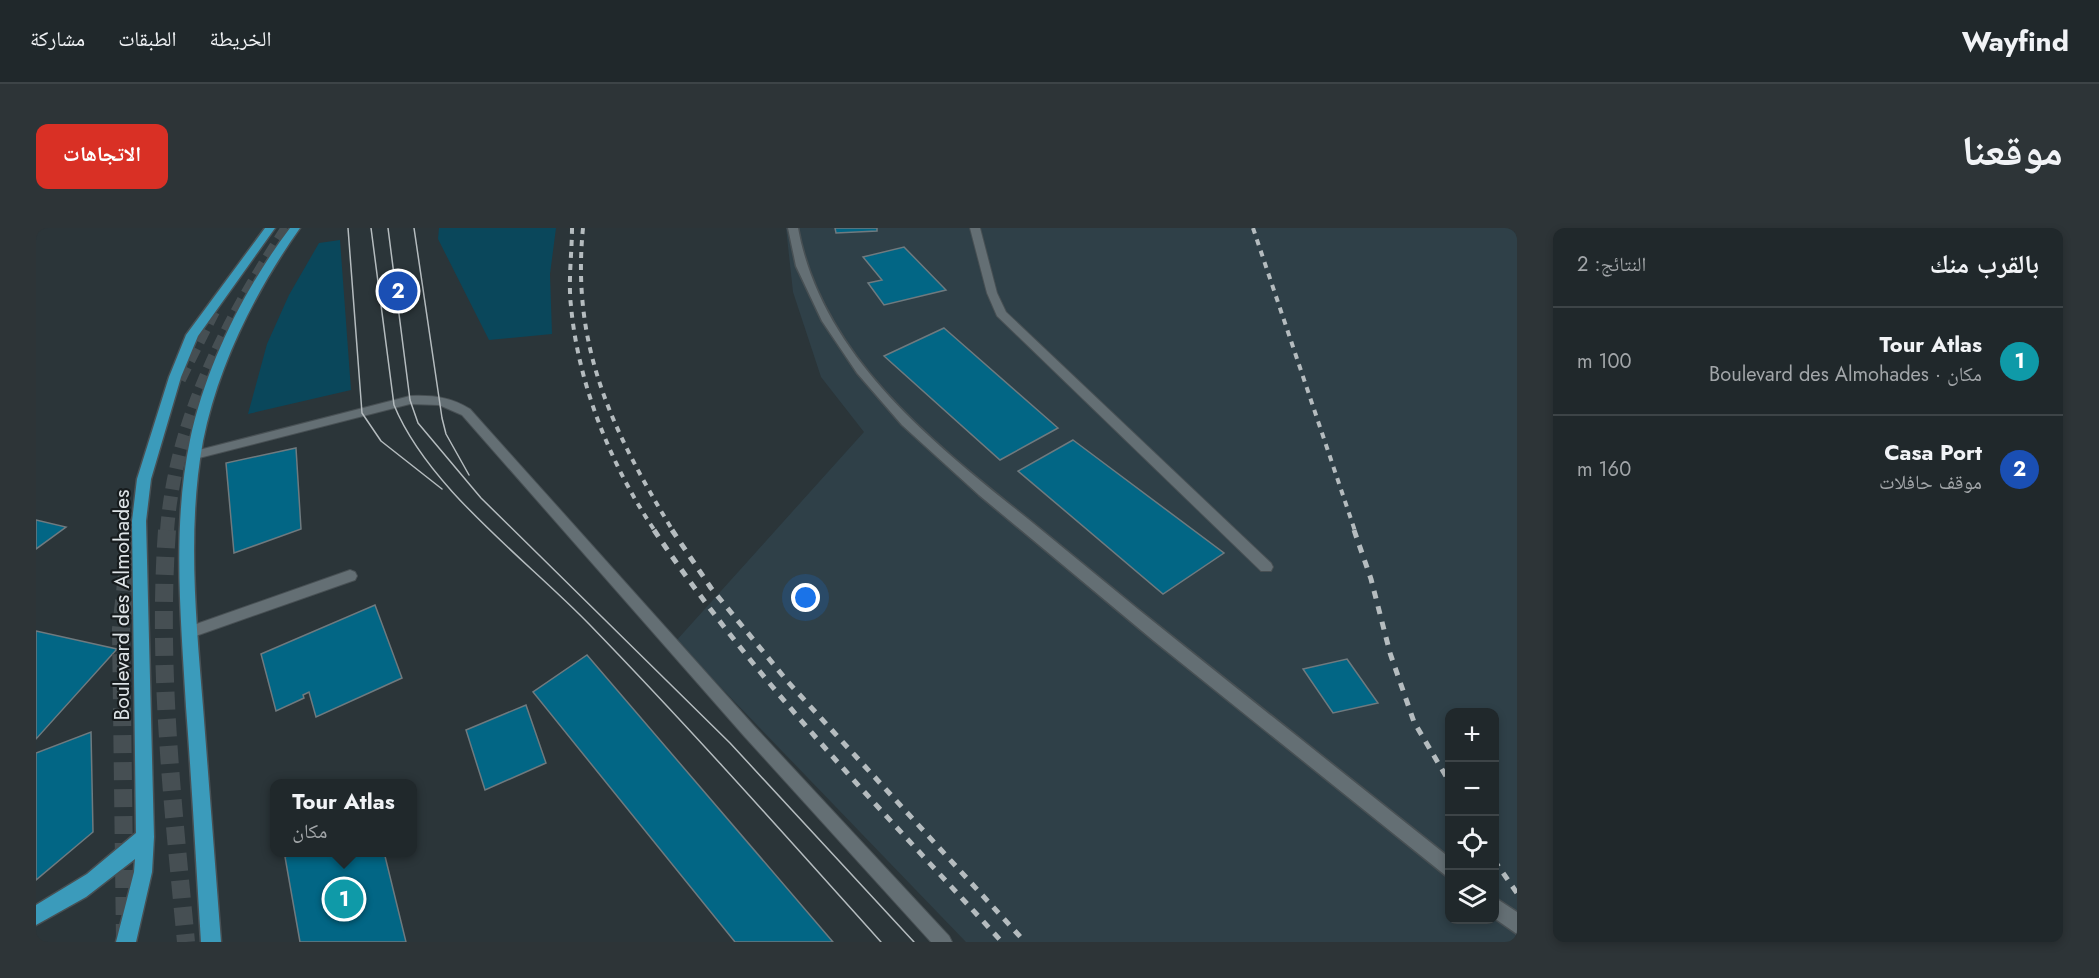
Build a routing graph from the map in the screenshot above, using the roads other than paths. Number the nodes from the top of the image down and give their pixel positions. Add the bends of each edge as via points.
1 (270, 228) edge
2 (296, 228) edge
3 (793, 228) edge
4 (975, 228) edge
5 (195, 455) junction
6 (1266, 567) dead end
7 (350, 576) dead end
8 (190, 632) junction
9 (145, 837) junction
10 (1445, 867) edge
11 (1499, 910) edge
12 (36, 915) edge
13 (1517, 924) edge
14 (126, 942) edge
15 (211, 942) edge
16 (944, 942) edge

1 - 9 main road, Boulevard des Almohades via 192,335 144,479 139,521
2 - 5 main road via 277,250 220,369
3 - 10 street via 806,276 830,327 909,425 1131,613
4 - 6 lane via 1001,314
5 - 8 main road via 187,522
5 - 16 lane via 410,400 440,399 455,404
7 - 8 lane
8 - 15 main road
9 - 12 main road via 85,888
9 - 14 main road, Boulevard des Almohades via 143,872
11 - 13 street

